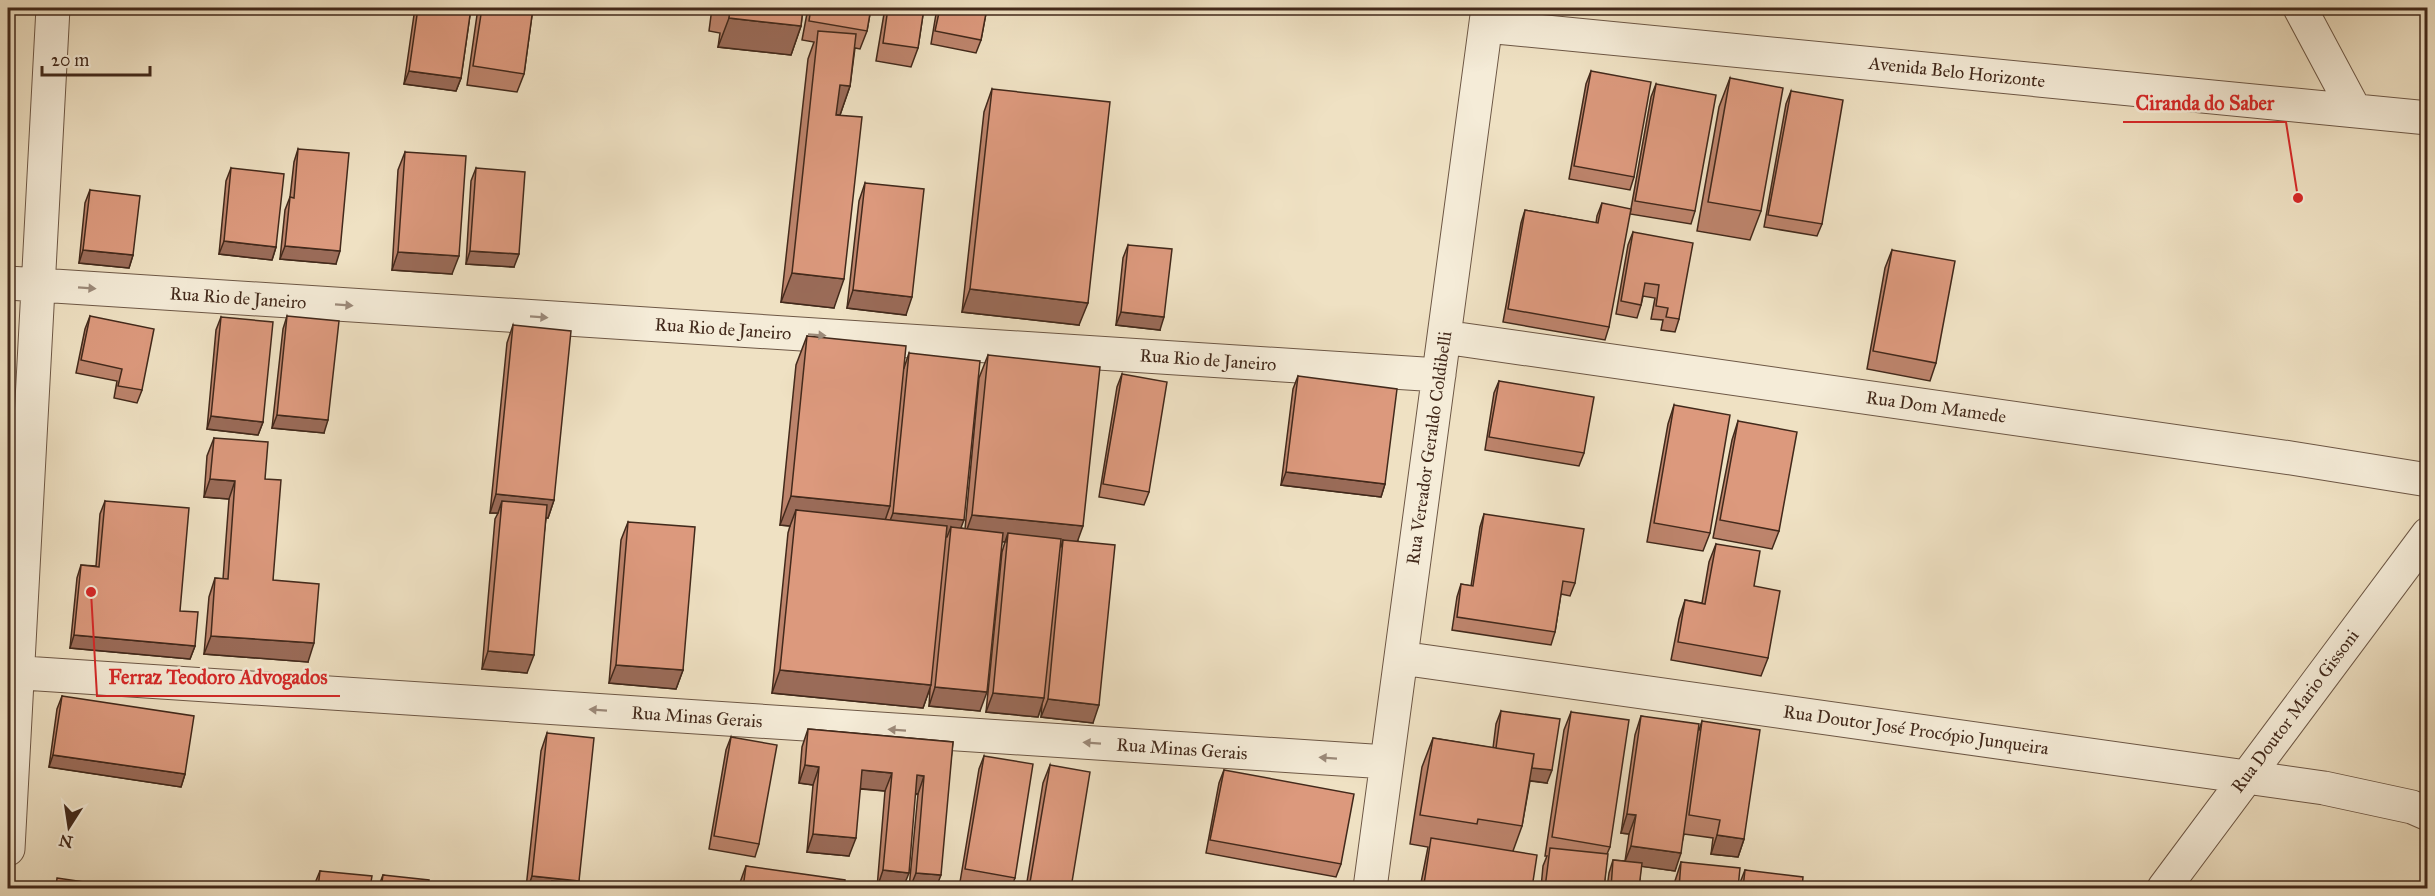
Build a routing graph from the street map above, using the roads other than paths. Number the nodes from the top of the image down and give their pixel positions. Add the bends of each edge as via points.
1 (53, 8) edge
2 (2300, 8) edge
3 (1487, 16) edge
4 (2355, 111) junction
5 (2427, 118) edge
6 (23, 284) edge
7 (1444, 337) junction
8 (1439, 375) junction
9 (2427, 480) edge
10 (2427, 534) edge
11 (1401, 658) junction
12 (12, 672) edge
13 (1387, 762) junction
14 (2247, 776) junction
15 (2427, 814) edge
16 (8, 849) edge
17 (1370, 888) edge
18 (2164, 888) edge

1 - 6 street
2 - 4 street
3 - 4 street, Avenida Belo Horizonte
3 - 7 street, Rua Vereador Geraldo Coldibelli
4 - 5 street, Avenida Belo Horizonte
6 -> 8 street, Rua Rio de Janeiro
6 - 12 street
7 - 8 street, Rua Vereador Geraldo Coldibelli
7 - 9 street, Rua Dom Mamede
8 - 11 street, Rua Vereador Geraldo Coldibelli
10 - 14 street, Rua Doutor Mario Gissoni
11 - 13 street, Rua Vereador Geraldo Coldibelli
11 - 14 street, Rua Doutor José Procópio Junqueira
13 -> 12 street, Rua Minas Gerais
12 - 16 street
13 - 17 street, Rua Vereador Geraldo Coldibelli
14 - 15 street, Rua Doutor José Procópio Junqueira via 2324,788 2412,807
14 - 18 street, Rua Doutor Mario Gissoni

